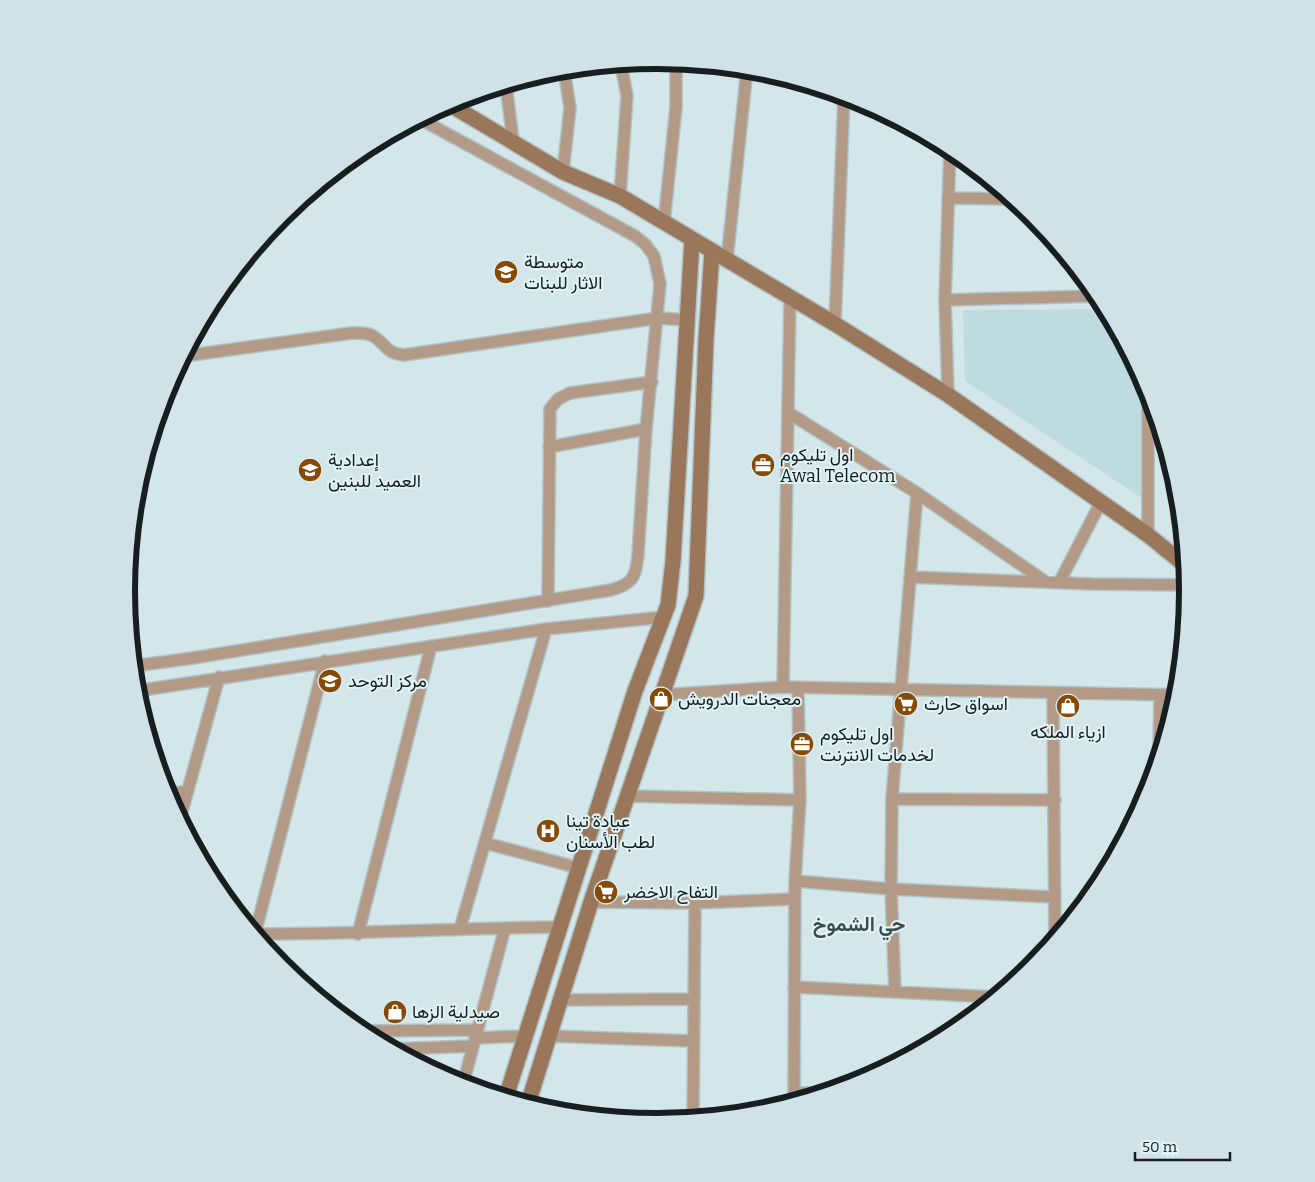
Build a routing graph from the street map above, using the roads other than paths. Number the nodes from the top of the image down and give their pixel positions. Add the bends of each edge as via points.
1 (622, 70) edge
2 (676, 70) edge
3 (565, 77) edge
4 (746, 77) edge
5 (507, 91) edge
6 (844, 104) edge
7 (460, 108) edge
8 (427, 123) edge
9 (513, 140) junction
10 (950, 158) edge
11 (564, 172) junction
12 (620, 196) junction
13 (948, 198) junction
14 (1003, 199) edge
15 (664, 223) junction
16 (692, 240) junction
17 (712, 252) junction
18 (727, 260) junction
19 (1089, 296) edge
20 (790, 298) junction
21 (945, 300) junction
22 (658, 318) junction
23 (688, 320) junction
24 (835, 324) junction
25 (192, 355) edge
26 (652, 382) junction
27 (948, 395) junction
28 (1148, 412) edge
29 (789, 414) junction
30 (646, 429) junction
31 (549, 447) junction
32 (917, 493) junction
33 (1101, 502) junction
34 (1148, 535) junction
35 (1179, 560) edge
36 (910, 577) junction
37 (1043, 580) junction
38 (1060, 581) junction
39 (1180, 585) edge
40 (548, 600) junction
41 (664, 617) junction
42 (546, 629) junction
43 (431, 646) junction
44 (325, 661) junction
45 (141, 665) edge
46 (219, 677) junction
47 (783, 687) junction
48 (798, 688) junction
49 (144, 689) edge
50 (900, 691) junction
51 (1053, 694) junction
52 (662, 695) junction
53 (1160, 695) junction
54 (1170, 695) edge
55 (1159, 735) edge
56 (188, 791) junction
57 (602, 792) junction
58 (176, 793) edge
59 (627, 796) junction
60 (892, 798) junction
61 (800, 800) junction
62 (1055, 800) junction
63 (183, 809) edge
64 (484, 842) junction
65 (578, 868) junction
66 (795, 881) junction
67 (891, 889) junction
68 (1053, 897) junction
69 (794, 899) junction
70 (592, 902) junction
71 (695, 903) junction
72 (258, 927) edge
73 (560, 927) junction
74 (505, 928) junction
75 (460, 929) junction
76 (1055, 930) edge
77 (264, 934) edge
78 (358, 934) junction
79 (794, 987) junction
80 (895, 991) junction
81 (986, 996) edge
82 (694, 999) junction
83 (560, 1000) junction
84 (378, 1032) edge
85 (525, 1036) junction
86 (548, 1036) junction
87 (475, 1038) junction
88 (694, 1041) junction
89 (405, 1047) edge
90 (465, 1076) edge
91 (508, 1091) edge
92 (794, 1095) edge
93 (530, 1097) edge
94 (693, 1112) edge

1 - 12 street via 628,96
2 - 15 street via 676,107
3 - 11 street via 570,108
4 - 18 street
5 - 9 street
6 - 24 street
7 - 9 street
8 - 22 street via 645,244 659,270
9 - 11 street
10 - 13 street
11 - 12 street
12 - 15 street
13 - 14 street
13 - 21 street
15 - 16 street
16 - 17 street
16 - 23 street
17 - 18 street
17 - 52 street via 696,596
18 - 20 street
19 - 21 street
20 - 24 street
20 - 29 street
21 - 27 street
22 - 23 street
22 - 25 street via 404,355 388,351 375,337 352,333
22 - 26 street
23 - 41 street via 672,586
24 - 27 street
26 - 30 street
26 - 31 street via 570,393 558,399 550,409
27 - 33 street
28 - 34 street
29 - 32 street
29 - 47 street
30 - 31 street
30 - 40 street via 637,569 632,579 625,586 611,590
31 - 40 street
32 - 36 street
32 - 37 street
33 - 34 street
33 - 38 street
34 - 35 street
36 - 37 street
36 - 50 street
37 - 38 street
38 - 39 street
40 - 45 street
41 - 42 street
41 - 57 street via 635,690
42 - 43 street
42 - 64 street
43 - 44 street
43 - 78 street
44 - 46 street
44 - 72 street
46 - 49 street
46 - 56 street
47 - 48 street
47 - 52 street
48 - 50 street
48 - 61 street
50 - 51 street
50 - 60 street
51 - 53 street
51 - 62 street
52 - 59 street
53 - 54 street
53 - 55 street
56 - 58 street
56 - 63 street
57 - 59 street
57 - 65 street
59 - 61 street
59 - 70 street
60 - 62 street
60 - 67 street
61 - 66 street
62 - 68 street
64 - 65 street
64 - 75 street
65 - 73 street
66 - 67 street
66 - 69 street
67 - 68 street
67 - 80 street
68 - 76 street
69 - 71 street
69 - 79 street
70 - 71 street
70 - 83 street
71 - 82 street
73 - 74 street
73 - 85 street
74 - 75 street
74 - 87 street
75 - 78 street
77 - 78 street
79 - 80 street
79 - 92 street
80 - 81 street
82 - 83 street
82 - 88 street
83 - 86 street
84 - 87 street
85 - 87 street
85 - 91 street
86 - 88 street
86 - 93 street
87 - 89 street
87 - 90 street
88 - 94 street

